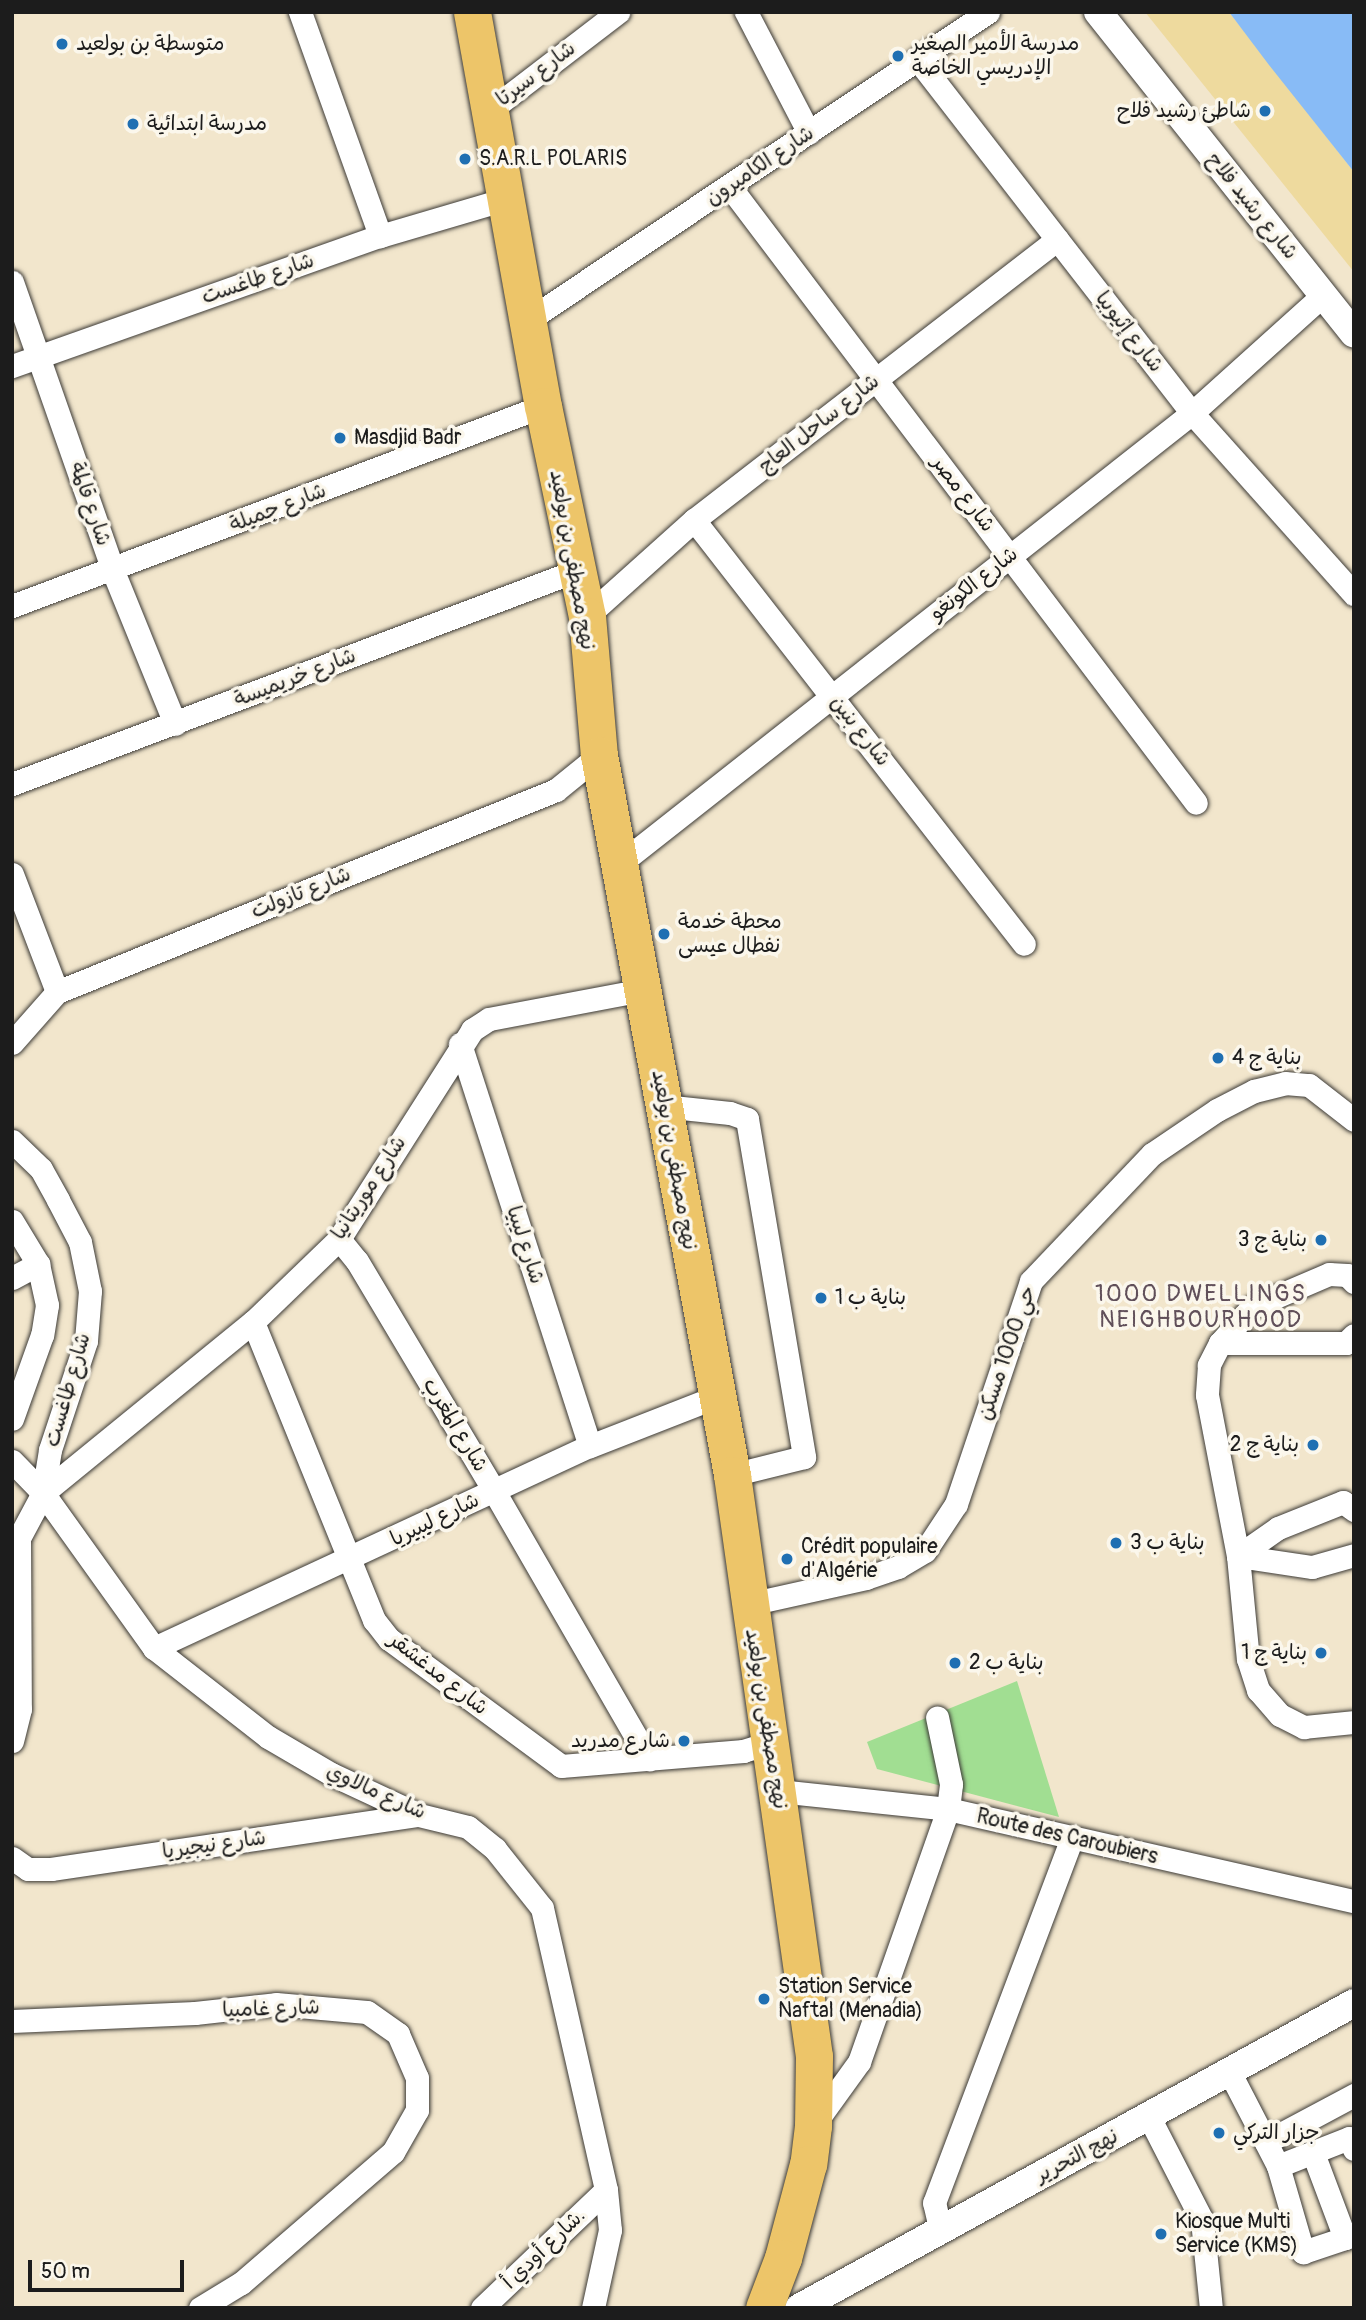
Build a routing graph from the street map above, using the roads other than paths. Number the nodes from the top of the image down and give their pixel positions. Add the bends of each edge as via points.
1 (300, 12) edge
2 (471, 12) edge
3 (618, 12) edge
4 (746, 12) edge
5 (988, 12) edge
6 (1098, 12) edge
7 (918, 60) junction
8 (489, 111) junction
9 (809, 133) junction
10 (730, 187) junction
11 (506, 199) junction
12 (380, 236) junction
13 (1057, 239) junction
14 (12, 282) edge
15 (1323, 295) junction
16 (530, 318) junction
17 (1354, 334) edge
18 (38, 357) junction
19 (12, 366) edge
20 (877, 380) junction
21 (543, 407) junction
22 (1192, 413) junction
23 (694, 520) junction
24 (1010, 556) junction
25 (578, 570) junction
26 (113, 571) junction
27 (1353, 594) edge
28 (12, 606) edge
29 (587, 616) junction
30 (833, 695) junction
31 (175, 724) junction
32 (599, 755) junction
33 (12, 784) edge
34 (1196, 803) dead end
35 (618, 865) junction
36 (12, 874) edge
37 (1024, 944) dead end
38 (643, 990) junction
39 (57, 992) junction
40 (12, 1043) edge
41 (460, 1044) junction
42 (663, 1106) junction
43 (1354, 1119) edge
44 (12, 1141) edge
45 (12, 1221) edge
46 (339, 1239) junction
47 (37, 1264) junction
48 (12, 1278) edge
49 (1354, 1282) edge
50 (253, 1322) junction
51 (1354, 1335) edge
52 (1220, 1343) junction
53 (718, 1396) junction
54 (12, 1419) edge
55 (590, 1446) junction
56 (12, 1461) edge
57 (732, 1475) junction
58 (494, 1491) junction
59 (43, 1493) junction
60 (1354, 1510) edge
61 (1354, 1555) edge
62 (1238, 1556) junction
63 (349, 1561) junction
64 (749, 1604) junction
65 (154, 1648) junction
66 (937, 1717) dead end
67 (1354, 1722) edge
68 (12, 1741) edge
69 (769, 1743) junction
70 (649, 1759) junction
71 (778, 1791) junction
72 (948, 1809) junction
73 (419, 1815) junction
74 (1071, 1840) junction
75 (12, 1858) edge
76 (1354, 1900) edge
77 (1354, 2003) edge
78 (12, 2021) edge
79 (1230, 2073) junction
80 (1354, 2095) edge
81 (1149, 2117) junction
82 (813, 2126) junction
83 (1266, 2142) junction
84 (1354, 2149) edge
85 (1313, 2153) junction
86 (1278, 2166) junction
87 (606, 2189) junction
88 (940, 2228) junction
89 (1349, 2236) edge
90 (200, 2308) edge
91 (482, 2308) edge
92 (593, 2308) edge
93 (764, 2308) edge
94 (799, 2308) edge
95 (1211, 2308) edge

1 - 12 street
2 - 8 main road, نهج مصطفى بن بولعيد
3 - 8 street, شارع سيرتا
4 - 9 street
5 - 7 street, شارع الكاميرون
6 - 15 street, شارع رشيد فلاح
7 - 9 street, شارع الكاميرون
7 - 13 street, شارع إثيوبيا
8 - 11 main road, نهج مصطفى بن بولعيد
9 - 10 street, شارع الكاميرون
10 - 16 street, شارع الكاميرون
10 - 20 street, شارع مصر
11 - 12 street, شارع طاغست
11 - 16 main road, نهج مصطفى بن بولعيد
12 - 18 street, شارع طاغست
13 - 20 street, شارع ساحل العاج
13 - 22 street, شارع إثيوبيا
14 - 18 street, شارع قالمة
15 - 17 street, شارع رشيد فلاح
15 - 22 street, شارع الكونغو
16 - 21 main road, نهج مصطفى بن بولعيد
18 - 19 street, شارع طاغست
18 - 26 street, شارع قالمة
20 - 23 street, شارع ساحل العاج
20 - 24 street, شارع مصر
21 - 25 main road, نهج مصطفى بن بولعيد
21 - 26 street, شارع جميلة
22 - 24 street, شارع الكونغو
22 - 27 street, شارع إثيوبيا
23 - 29 street, شارع ساحل العاج
23 - 30 street, شارع بنين
24 - 30 street, شارع الكونغو
24 - 34 street, شارع مصر
25 - 29 main road, نهج مصطفى بن بولعيد
25 - 31 street, شارع خريميسة
26 - 28 street, شارع جميلة
26 - 31 street, شارع قالمة
29 - 32 main road, نهج مصطفى بن بولعيد
30 - 35 street, شارع الكونغو
30 - 37 street, شارع بنين
31 - 33 street, شارع خريميسة
32 - 35 main road, نهج مصطفى بن بولعيد
32 - 39 street, شارع تازولت via 556,790
35 - 38 main road, نهج مصطفى بن بولعيد
36 - 39 street
38 - 41 street, شارع موريتانيا via 489,1019
38 - 42 main road, نهج مصطفى بن بولعيد
39 - 40 street, شارع تازولت
41 - 46 street, شارع موريتانيا
41 - 55 street, شارع ليبيا
42 - 53 main road, نهج مصطفى بن بولعيد
42 - 57 street via 747,1119 804,1457
43 - 64 street, حي 1000 مسكن via 1308,1085 1285,1083 1254,1091 1217,1110 1152,1154 1031,1281 956,1504 925,1551 866,1578
44 - 59 street, شارع طاغست via 41,1169 80,1242 90,1291 86,1341 50,1450
45 - 47 street
46 - 50 street, شارع موريتانيا
46 - 58 street, شارع المغرب via 357,1261
47 - 48 street
47 - 54 street via 47,1305 42,1335
49 - 52 street via 1347,1275 1329,1274 1252,1307
50 - 59 street, شارع موريتانيا
50 - 63 street, شارع مدغشقر
51 - 52 street via 1346,1343
52 - 62 street via 1209,1365 1207,1388
53 - 55 street, شارع ليبيريا
53 - 57 main road, نهج مصطفى بن بولعيد
55 - 58 street, شارع ليبيريا
56 - 59 street, شارع مالاوي
57 - 64 main road, نهج مصطفى بن بولعيد
58 - 63 street, شارع ليبيريا
58 - 70 street, شارع المغرب
59 - 65 street, شارع مالاوي
59 - 68 street via 19,1538 20,1709
60 - 62 street via 1343,1502 1278,1528
61 - 62 street via 1312,1567
62 - 67 street via 1248,1659 1258,1690 1280,1715 1304,1727
63 - 65 street, شارع ليبيريا
63 - 70 street, شارع مدغشقر via 374,1620 389,1639 561,1766
64 - 69 main road, نهج مصطفى بن بولعيد
65 - 73 street, شارع مالاوي via 268,1737 331,1774
66 - 72 street via 951,1784
69 - 70 street, شارع مدغشقر via 743,1751
69 - 71 main road, نهج مصطفى بن بولعيد
71 - 72 street, Route des Caroubiers
71 - 82 main road, نهج مصطفى بن بولعيد via 814,2056
72 - 74 street, Route des Caroubiers
72 - 82 street via 859,2062
73 - 75 street, شارع نيجيريا via 51,1869 28,1869
73 - 87 street, شارع مالاوي via 468,1827 503,1858 542,1908
74 - 76 street, Route des Caroubiers
74 - 88 street via 934,2203
77 - 79 street, نهج التحرير
78 - 90 street, شارع غامبيا via 195,2013 276,2004 367,2012 398,2034 417,2078 417,2110 393,2152 262,2266
79 - 81 street, نهج التحرير
79 - 83 street
80 - 83 street
81 - 88 street, نهج التحرير
81 - 95 street via 1202,2220
82 - 93 main road, نهج مصطفى بن بولعيد via 800,2200
83 - 86 street
84 - 85 street via 1349,2138
85 - 86 street
85 - 89 street
86 - 89 street via 1303,2252
87 - 91 street, شارع أودي أ.
87 - 92 street, شارع مالاوي via 610,2230
88 - 94 street, نهج التحرير

